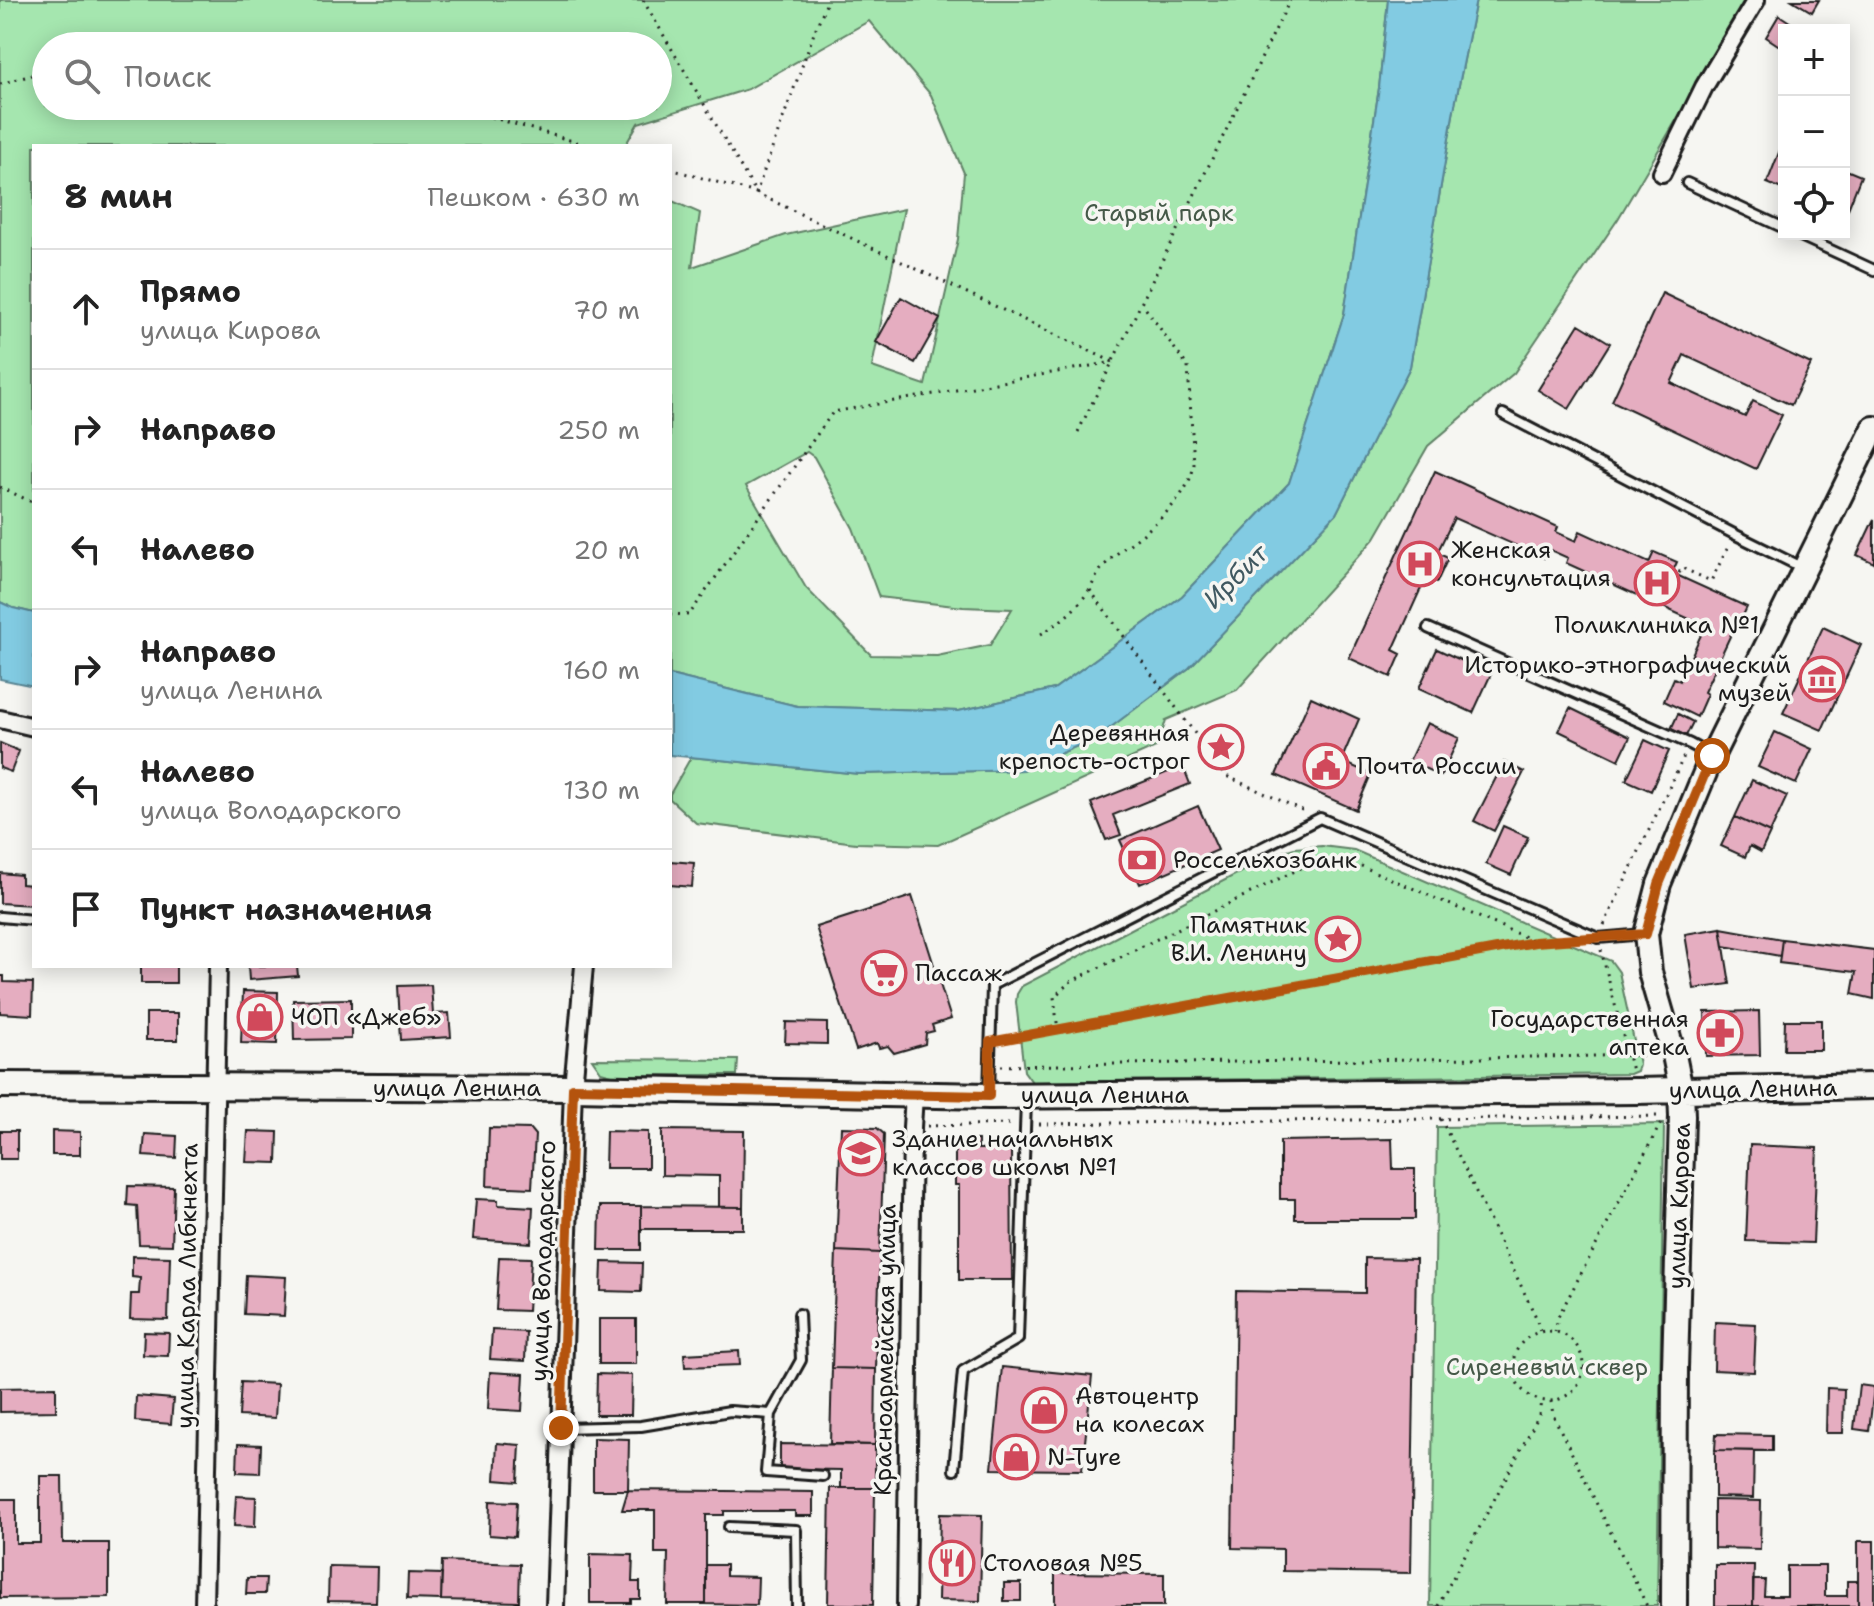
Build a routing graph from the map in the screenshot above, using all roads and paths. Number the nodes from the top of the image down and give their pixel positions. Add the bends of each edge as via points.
1 (643, 0) edge
2 (828, 0) edge
3 (1290, 0) edge
4 (1756, 0) edge
5 (662, 32) edge
6 (672, 50) edge
7 (32, 75) edge
8 (0, 84) edge
9 (501, 120) edge
10 (583, 144) edge
11 (672, 170) edge
12 (1662, 173) dead end
13 (1687, 183) dead end
14 (756, 193) junction
15 (1778, 225) edge
16 (1809, 240) edge
17 (1874, 270) edge
18 (1142, 304) junction
19 (1113, 362) junction
20 (1503, 414) dead end
21 (1874, 428) edge
22 (1078, 432) dead end
23 (0, 487) edge
24 (32, 502) edge
25 (1734, 534) junction
26 (1676, 565) dead end
27 (1682, 568) junction
28 (1805, 569) junction
29 (1673, 574) dead end
30 (1090, 590) junction
31 (672, 614) edge
32 (1428, 628) dead end
33 (1041, 634) dead end
34 (0, 719) edge
35 (32, 727) edge
36 (1712, 756) junction
37 (1320, 818) junction
38 (0, 917) edge
39 (32, 920) edge
40 (1646, 934) junction
41 (1598, 938) junction
42 (1535, 942) junction
43 (218, 968) edge
44 (584, 968) edge
45 (1058, 1031) junction
46 (990, 1042) junction
47 (1674, 1055) junction
48 (990, 1066) junction
49 (0, 1085) edge
50 (1874, 1086) edge
51 (215, 1087) junction
52 (573, 1088) junction
53 (1681, 1090) junction
54 (914, 1095) junction
55 (1026, 1095) junction
56 (989, 1096) junction
57 (1441, 1119) junction
58 (1024, 1124) junction
59 (912, 1127) junction
60 (799, 1314) dead end
61 (1540, 1332) junction
62 (1555, 1332) junction
63 (1583, 1367) junction
64 (1675, 1368) junction
65 (1541, 1401) junction
66 (1551, 1401) junction
67 (771, 1414) junction
68 (561, 1428) junction
69 (954, 1470) dead end
70 (823, 1476) dead end
71 (729, 1527) dead end
72 (204, 1606) edge
73 (555, 1606) edge
74 (797, 1606) edge
75 (906, 1606) edge
76 (1438, 1606) edge
77 (1647, 1606) edge
78 (1674, 1606) edge

1 - 5 path
2 - 14 path
3 - 18 path
4 - 12 street via 1704,87
6 - 14 path
7 - 8 path
9 - 10 path
11 - 14 path
13 - 15 lane
14 - 19 path
16 - 17 lane
18 - 19 path
18 - 30 path via 1188,367 1192,478 1174,504 1100,569
19 - 22 path
19 - 31 path via 833,412 689,615
20 - 25 lane
21 - 28 street, улица Кирова
23 - 24 path
25 - 27 path via 1711,581
25 - 28 lane
26 - 27 path
27 - 29 path
28 - 36 street, улица Кирова
30 - 33 path
30 - 37 path via 1226,776
32 - 36 lane
34 - 35 street
36 - 40 street, улица Кирова via 1659,884
37 - 41 lane
37 - 46 lane via 992,985
38 - 39 lane
40 - 41 lane
40 - 47 street, улица Кирова via 1650,972
41 - 42 path
42 - 45 path
42 - 45 path via 1359,865 1333,859 1305,866 1070,982 1054,997
43 - 51 street, улица Карла Либкнехта
44 - 52 street, улица Володарского
45 - 46 path
46 - 48 lane
47 - 48 path
47 - 53 street, улица Кирова
48 - 56 lane
49 - 51 main road, улица Ленина
50 - 53 main road, улица Ленина
51 - 52 main road, улица Ленина
51 - 72 street, улица Карла Либкнехта
52 - 54 main road, улица Ленина
52 - 68 street, улица Володарского
53 - 55 main road, улица Ленина
53 - 64 main road, улица Кирова
54 - 56 main road, улица Ленина
54 - 59 street, Красноармейская улица
55 - 56 main road, улица Ленина
55 - 58 lane
57 - 58 path
57 - 61 path
57 - 62 path via 1664,1116 1558,1317
58 - 59 path
58 - 69 lane via 1018,1339 963,1371
59 - 75 street, Красноармейская улица
60 - 67 lane via 801,1360
61 - 62 path
61 - 65 path via 1523,1341 1513,1367 1518,1385
62 - 63 path via 1572,1340
63 - 64 path
63 - 66 path via 1577,1386
64 - 78 main road, улица Кирова
65 - 66 path
65 - 76 path via 1539,1415
66 - 77 path via 1553,1415
67 - 68 lane via 730,1411 641,1426
67 - 70 lane via 766,1472
68 - 73 street, улица Володарского
71 - 74 lane via 796,1530

